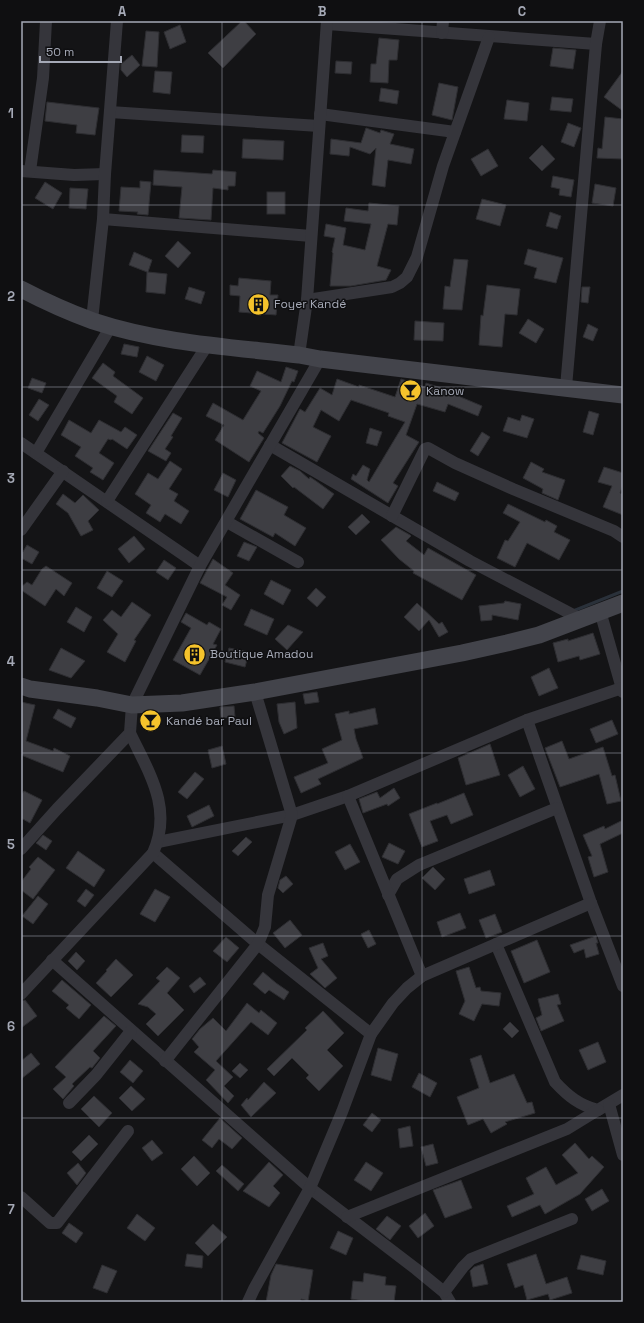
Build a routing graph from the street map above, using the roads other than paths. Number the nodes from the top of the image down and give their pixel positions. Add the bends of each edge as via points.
1 (46, 21) edge
2 (116, 21) edge
3 (443, 21) edge
4 (600, 21) edge
5 (327, 23) edge
6 (442, 34) junction
7 (489, 37) junction
8 (596, 44) junction
9 (110, 112) junction
10 (320, 120) junction
11 (455, 132) junction
12 (25, 171) edge
13 (105, 174) junction
14 (103, 219) junction
15 (311, 236) junction
16 (21, 289) edge
17 (307, 300) junction
18 (92, 320) junction
19 (111, 326) junction
20 (208, 344) junction
21 (299, 355) junction
22 (320, 359) junction
23 (566, 387) junction
24 (623, 395) edge
25 (21, 443) edge
26 (270, 445) junction
27 (36, 453) junction
28 (63, 471) junction
29 (107, 501) junction
30 (392, 516) junction
31 (227, 522) junction
32 (21, 530) edge
33 (623, 537) edge
34 (298, 562) dead end
35 (200, 566) junction
36 (623, 603) edge
37 (600, 611) junction
38 (581, 619) junction
39 (21, 686) edge
40 (622, 690) edge
41 (255, 692) junction
42 (132, 705) junction
43 (527, 720) junction
44 (130, 733) junction
45 (348, 796) junction
46 (557, 808) junction
47 (292, 815) junction
48 (156, 848) junction
49 (21, 849) edge
50 (388, 895) junction
51 (591, 903) junction
52 (258, 944) junction
53 (496, 944) junction
54 (52, 960) junction
55 (618, 960) edge
56 (422, 976) junction
57 (623, 986) edge
58 (21, 994) edge
59 (131, 1031) junction
60 (371, 1034) junction
61 (165, 1061) junction
62 (623, 1095) edge
63 (69, 1104) dead end
64 (609, 1104) junction
65 (598, 1110) junction
66 (128, 1131) dead end
67 (623, 1155) edge
68 (310, 1188) junction
69 (21, 1197) edge
70 (348, 1217) junction
71 (572, 1219) dead end
72 (447, 1297) edge
73 (248, 1302) edge

1 - 12 street via 43,78
2 - 9 street
3 - 6 street
4 - 8 street
5 - 6 street
5 - 10 street
6 - 7 street
7 - 8 street
7 - 11 street
8 - 23 street
9 - 10 street
9 - 13 street
10 - 11 street
10 - 15 street
11 - 17 street via 417,257 407,277 392,287
12 - 13 street via 74,175
13 - 14 street
14 - 15 street
14 - 18 street
15 - 17 street
16 - 18 street
17 - 21 street
18 - 19 street
19 - 20 street
19 - 27 street
20 - 21 street
20 - 29 street
21 - 22 street
22 - 23 street
22 - 26 street
23 - 24 street
25 - 27 street
26 - 30 street
26 - 31 street
27 - 28 street
28 - 29 street
28 - 32 street
29 - 35 street
30 - 33 street via 425,448 428,448 455,463
30 - 38 street via 470,561
31 - 34 street
31 - 35 street
35 - 42 street
36 - 37 street
37 - 38 street
37 - 40 street
38 - 41 street via 539,635 484,648
39 - 42 street
40 - 43 street
41 - 42 street via 182,703
41 - 47 street
42 - 44 street
43 - 45 street
43 - 46 street
44 - 48 street via 151,774 160,809 161,825
44 - 49 street
45 - 47 street
45 - 50 street
46 - 50 street via 419,865 397,879
46 - 51 street
47 - 48 street
47 - 52 street via 268,895 265,927
48 - 52 street
48 - 54 street
50 - 56 street
51 - 53 street
51 - 55 street
52 - 60 street
52 - 61 street
53 - 56 street
53 - 65 street via 555,1082 575,1101
54 - 58 street
54 - 59 street
55 - 57 street
56 - 60 street via 393,1002
59 - 61 street
59 - 63 street
60 - 68 street
61 - 68 street
62 - 64 street
64 - 65 street
64 - 67 street
65 - 70 street via 567,1129
66 - 69 street via 56,1223 50,1223
68 - 70 street
68 - 73 street
70 - 72 street via 416,1269
71 - 72 street via 471,1259 463,1267

